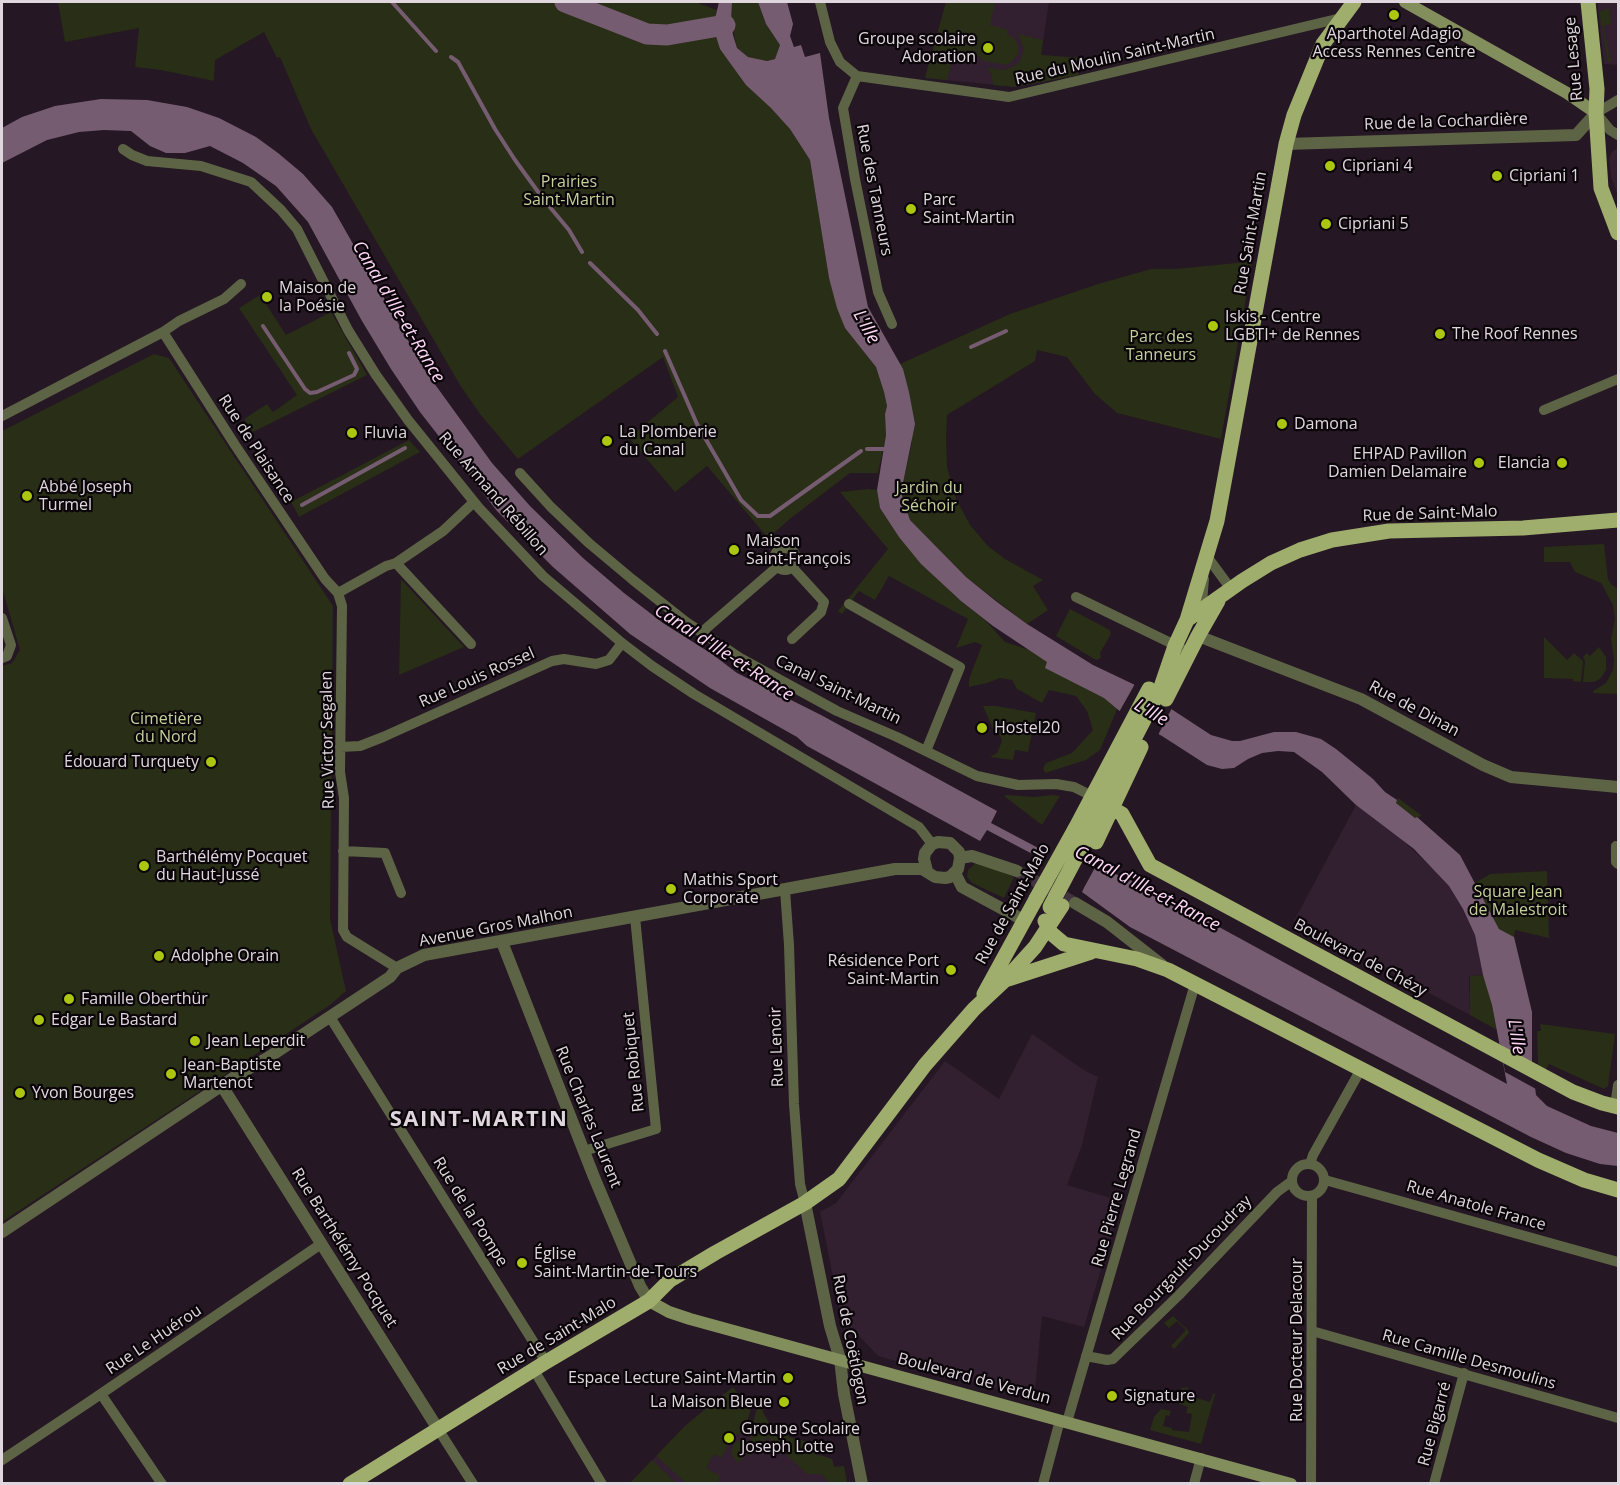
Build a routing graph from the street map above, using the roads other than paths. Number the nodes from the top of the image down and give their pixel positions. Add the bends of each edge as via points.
1 (820, 2) edge
2 (1354, 2) edge
3 (1405, 2) edge
4 (1588, 2) edge
5 (1341, 18) junction
6 (857, 76) junction
7 (1618, 100) edge
8 (1596, 112) junction
9 (1618, 135) edge
10 (1286, 144) junction
11 (123, 148) dead end
12 (1618, 233) edge
13 (241, 284) dead end
14 (892, 324) dead end
15 (163, 332) junction
16 (1618, 379) edge
17 (1544, 410) dead end
18 (2, 416) edge
19 (520, 473) dead end
20 (474, 502) junction
21 (1618, 520) edge
22 (1206, 555) junction
23 (396, 563) junction
24 (777, 567) junction
25 (793, 568) junction
26 (1226, 593) junction
27 (338, 594) junction
28 (1076, 597) dead end
29 (849, 604) dead end
30 (1201, 612) junction
31 (2, 618) edge
32 (1187, 620) junction
33 (3, 630) edge
34 (702, 632) junction
35 (1198, 636) junction
36 (792, 639) dead end
37 (622, 643) junction
38 (471, 644) dead end
39 (1175, 646) junction
40 (1188, 656) junction
41 (2, 658) edge
42 (1161, 687) junction
43 (1137, 734) junction
44 (340, 747) junction
45 (926, 751) junction
46 (1618, 787) edge
47 (1102, 804) junction
48 (1085, 831) junction
49 (1616, 846) dead end
50 (929, 849) junction
51 (343, 851) junction
52 (960, 858) junction
53 (1618, 864) edge
54 (895, 869) junction
55 (927, 871) junction
56 (1017, 871) tunnel mouth
57 (955, 873) junction
58 (785, 890) junction
59 (401, 893) dead end
60 (1056, 904) junction
61 (635, 917) junction
62 (1025, 921) junction
63 (1048, 929) junction
64 (502, 942) junction
65 (1106, 952) junction
66 (397, 968) junction
67 (1168, 970) junction
68 (1005, 980) junction
69 (1195, 984) junction
70 (974, 1009) junction
71 (330, 1017) junction
72 (1361, 1069) junction
73 (1618, 1085) edge
74 (222, 1086) junction
75 (1617, 1107) edge
76 (584, 1151) junction
77 (1310, 1164) junction
78 (1325, 1180) junction
79 (1292, 1181) junction
80 (1618, 1190) edge
81 (1312, 1196) junction
82 (805, 1203) junction
83 (2, 1232) edge
84 (321, 1244) junction
85 (1618, 1262) edge
86 (649, 1300) junction
87 (1312, 1331) junction
88 (1086, 1356) junction
89 (840, 1359) junction
90 (540, 1366) junction
91 (1464, 1373) junction
92 (101, 1394) junction
93 (1618, 1418) edge
94 (1063, 1421) junction
95 (438, 1429) junction
96 (1201, 1458) junction
97 (2, 1460) edge
98 (162, 1484) edge
99 (350, 1484) edge
100 (473, 1484) edge
101 (602, 1484) edge
102 (862, 1484) edge
103 (1044, 1484) edge
104 (1194, 1484) edge
105 (1291, 1484) edge
106 (1311, 1484) edge
107 (1434, 1484) edge

1 - 6 street via 830,42 840,62
2 - 5 main road, Rue Saint-Martin
3 - 8 main road
4 - 8 main road, Rue Lesage
5 - 6 street, Rue du Moulin Saint-Martin via 1009,97
5 - 10 main road, Rue Saint-Martin via 1314,62
6 - 14 street, Rue des Tanneurs via 843,108 878,292
7 - 8 street
8 - 9 street
8 - 10 street, Rue de la Cochardière via 1576,135
8 - 12 main road, Rue Lesage via 1601,188
10 - 22 main road, Rue Saint-Martin via 1217,521
11 - 20 street, Rue Armand Rébillon via 147,161 201,166 251,182 281,210 297,229 348,330 376,375
13 - 15 street via 224,299
15 - 18 street
15 - 27 street, Rue de Plaisance
16 - 17 street
19 - 34 street, Canal Saint-Martin via 590,544
20 - 23 street via 443,531
20 - 37 street, Rue Armand Rébillon via 543,576
21 - 26 main road, Rue de Saint-Malo via 1364,534 1289,554
22 - 26 street
22 - 30 street, Rue Saint-Martin
22 - 32 main road, Rue Saint-Martin
23 - 27 street
23 - 38 street
24 - 25 street via 784,571
24 - 25 street via 775,554 787,548 796,556
24 - 34 street
25 - 36 street via 824,602 821,612
26 - 30 main road, Rue de Saint-Malo
26 - 35 main road, Rue de Saint-Malo
27 - 44 street, Rue Victor Segalen via 342,606
28 - 39 street
29 - 45 street via 960,667
30 - 32 main road, Rue de Saint-Malo
30 - 35 street, Rue Saint-Martin
31 - 33 street
32 - 39 main road, Rue de Saint-Malo
33 - 41 street via 10,651
34 - 45 street, Canal Saint-Martin via 740,658 837,711
35 - 39 street via 1184,637
35 - 40 main road, Rue de Saint-Malo
35 - 46 street, Rue de Dinan via 1361,699 1510,777
37 - 44 street, Rue Louis Rossel via 609,660 596,664 552,661 383,737 360,746
37 - 50 street, Rue Armand Rébillon via 694,694 919,827
39 - 40 street
39 - 42 main road, Rue de Saint-Malo
40 - 42 main road, Rue de Saint-Malo
42 - 43 main road, Rue de Saint-Malo
43 - 47 main road, Rue de Saint-Malo
43 - 47 main road, Rue de Saint-Malo
44 - 51 street, Rue Victor Segalen
45 - 47 street, Canal Saint-Martin via 981,777 1018,785 1074,787
47 - 48 main road, Rue de Saint-Malo
47 - 48 main road
47 - 75 main road, Boulevard de Chézy via 1122,814 1150,865 1534,1072 1573,1092
48 - 60 main road, Rue de Saint-Malo, bridge
48 - 60 main road, Rue de Saint-Malo
49 - 53 street
50 - 52 street via 938,842 950,843
50 - 54 street, Avenue Gros Malhon
50 - 55 street via 924,865
51 - 59 street via 385,853
51 - 66 street, Rue Victor Segalen via 343,930 347,937
52 - 56 street via 972,856
52 - 57 street
54 - 55 street, Avenue Gros Malhon
54 - 58 street, Avenue Gros Malhon
55 - 57 street via 939,878
57 - 62 street via 962,887
58 - 61 street, Avenue Gros Malhon
58 - 82 street, Rue Lenoir via 794,1104
60 - 62 main road, Rue de Saint-Malo
60 - 63 main road, Rue de Saint-Malo
60 - 67 street via 1107,922
61 - 64 street, Avenue Gros Malhon
61 - 76 street, Rue Robiquet via 656,1129
62 - 70 main road, Rue de Saint-Malo
63 - 65 main road via 1064,944
63 - 68 main road, Rue de Saint-Malo
64 - 66 street, Avenue Gros Malhon via 435,952
64 - 76 street, Rue Charles Laurent
65 - 67 main road
65 - 68 main road via 1080,954
66 - 71 street, Avenue Gros Malhon via 390,977
67 - 69 main road
68 - 70 main road, Rue de Saint-Malo
69 - 72 main road
69 - 88 street, Rue Pierre Legrand
70 - 82 main road, Rue de Saint-Malo via 925,1065 839,1179
71 - 74 street, Avenue Gros Malhon
71 - 90 street, Rue de la Pompe
72 - 77 street, Rue Bourgault-Ducoudray
72 - 80 main road via 1538,1160
73 - 75 street
74 - 83 street, Avenue Gros Malhon
74 - 84 street, Rue Barthélémy Pocquet
76 - 86 street, Rue Charles Laurent
77 - 78 street via 1318,1168
77 - 79 street, Rue Bourgault-Ducoudray via 1297,1168
78 - 81 street via 1321,1190
78 - 85 street, Rue Anatole France
79 - 81 street via 1301,1195
79 - 88 street, Rue Bourgault-Ducoudray via 1113,1359
81 - 87 street, Rue Docteur Delacour
82 - 86 main road, Rue de Saint-Malo via 676,1277
82 - 89 street, Rue de Coëtlogon
84 - 92 street, Rue Le Huérou
84 - 95 street, Rue Barthélémy Pocquet
86 - 89 main road, Boulevard de Verdun via 690,1319
86 - 90 main road, Rue de Saint-Malo
87 - 91 street, Rue Camille Desmoulins
87 - 106 street, Rue Docteur Delacour
88 - 94 street, Rue Pierre Legrand
89 - 94 main road, Boulevard de Verdun
89 - 102 street, Rue de Coëtlogon
90 - 95 main road, Rue de Saint-Malo
90 - 101 street, Rue de la Pompe
91 - 93 street, Rue Camille Desmoulins
91 - 107 street, Rue Bigarré
92 - 97 street, Rue Le Huérou
92 - 98 street
94 - 96 main road, Boulevard de Verdun
94 - 103 street, Rue Pierre Legrand
95 - 99 main road, Rue de Saint-Malo
95 - 100 street
96 - 104 street
96 - 105 main road, Boulevard de Verdun

